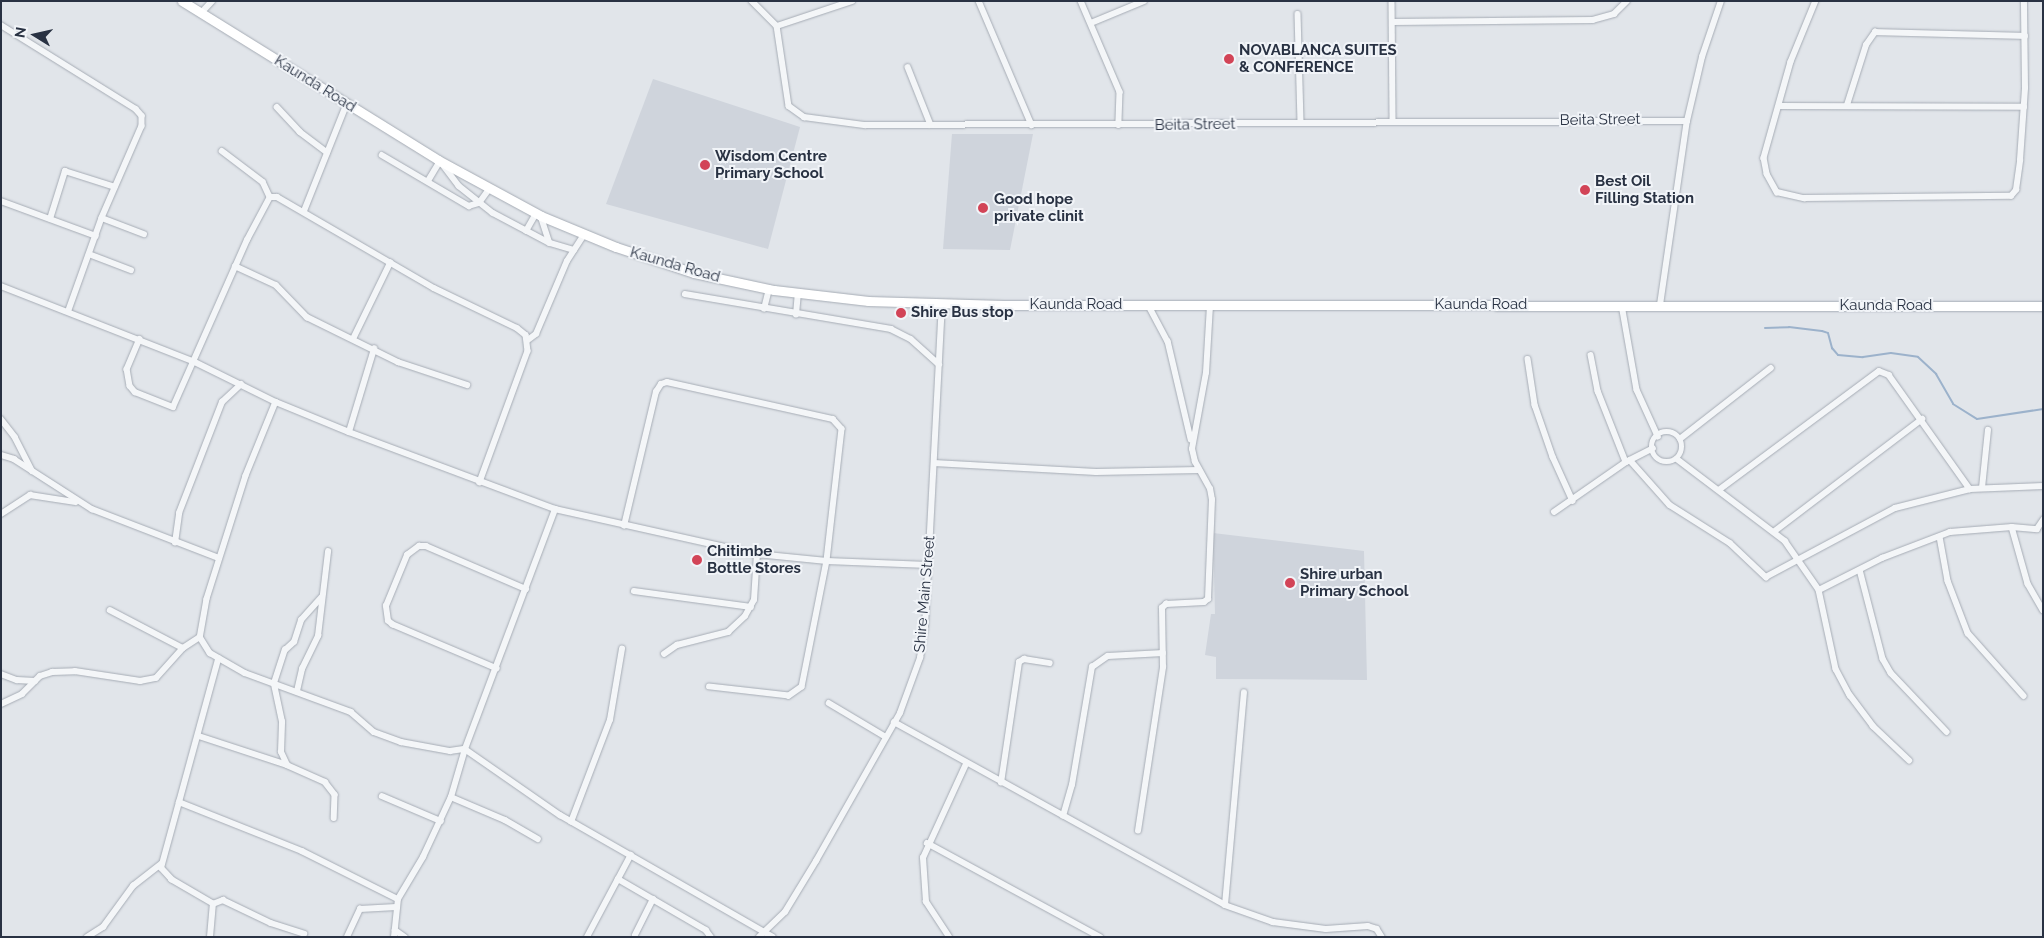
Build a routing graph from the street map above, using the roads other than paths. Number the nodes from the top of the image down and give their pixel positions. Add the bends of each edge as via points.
1 (182, 1) edge
2 (212, 1) edge
3 (752, 1) edge
4 (852, 1) edge
5 (979, 1) edge
6 (1081, 1) edge
7 (1144, 1) edge
8 (1392, 1) edge
9 (1627, 1) edge
10 (1721, 1) edge
11 (1816, 1) edge
12 (2024, 1) edge
13 (200, 13) junction
14 (1298, 14) dead end
15 (1393, 22) junction
16 (1090, 23) junction
17 (1, 25) edge
18 (777, 26) junction
19 (2025, 36) junction
20 (908, 67) dead end
21 (347, 103) junction
22 (1847, 105) junction
23 (1780, 106) junction
24 (277, 107) dead end
25 (2024, 107) junction
26 (1687, 121) junction
27 (1301, 122) junction
28 (1393, 122) junction
29 (931, 125) junction
30 (1032, 125) junction
31 (1119, 126) junction
32 (222, 152) dead end
33 (327, 152) junction
34 (382, 155) dead end
35 (440, 161) junction
36 (428, 181) junction
37 (115, 187) junction
38 (488, 189) junction
39 (270, 197) junction
40 (1, 201) edge
41 (479, 202) junction
42 (304, 211) junction
43 (538, 215) junction
44 (102, 218) junction
45 (50, 219) junction
46 (526, 231) junction
47 (144, 234) dead end
48 (584, 235) junction
49 (96, 236) junction
50 (550, 243) junction
51 (574, 250) junction
52 (89, 254) junction
53 (390, 263) junction
54 (234, 266) junction
55 (131, 270) dead end
56 (1, 286) edge
57 (769, 289) junction
58 (798, 293) junction
59 (684, 294) dead end
60 (942, 303) junction
61 (1622, 305) junction
62 (1149, 306) junction
63 (1210, 306) junction
64 (1660, 306) junction
65 (2043, 306) edge
66 (69, 310) junction
67 (764, 310) junction
68 (796, 315) junction
69 (353, 339) junction
70 (140, 340) junction
71 (528, 340) junction
72 (374, 349) junction
73 (1591, 355) dead end
74 (1528, 359) dead end
75 (195, 362) junction
76 (939, 364) junction
77 (1771, 368) dead end
78 (241, 384) junction
79 (466, 385) dead end
80 (276, 402) junction
81 (1, 419) edge
82 (1922, 419) junction
83 (1988, 430) dead end
84 (349, 432) junction
85 (1658, 436) junction
86 (1680, 439) junction
87 (1653, 448) junction
88 (1192, 449) junction
89 (1, 455) edge
90 (1676, 459) junction
91 (1628, 461) junction
92 (934, 463) junction
93 (1199, 470) junction
94 (32, 471) junction
95 (480, 482) junction
96 (2043, 486) edge
97 (1982, 488) junction
98 (1718, 490) junction
99 (1970, 490) junction
100 (1573, 501) junction
101 (84, 504) junction
102 (555, 509) junction
103 (1554, 512) dead end
104 (1, 514) edge
105 (2043, 520) edge
106 (624, 526) junction
107 (2012, 526) junction
108 (2042, 526) edge
109 (1775, 531) junction
110 (1940, 536) junction
111 (175, 543) junction
112 (328, 552) dead end
113 (757, 554) junction
114 (219, 558) junction
115 (1799, 559) junction
116 (827, 561) junction
117 (928, 565) junction
118 (1860, 570) junction
119 (526, 589) junction
120 (1819, 590) junction
121 (634, 591) dead end
122 (321, 598) junction
123 (751, 607) junction
124 (110, 610) dead end
125 (2043, 610) edge
126 (200, 637) junction
127 (183, 648) junction
128 (622, 650) dead end
129 (1163, 653) junction
130 (664, 654) dead end
131 (218, 659) junction
132 (1050, 663) dead end
133 (497, 669) junction
134 (1, 674) edge
135 (35, 681) junction
136 (274, 683) junction
137 (710, 687) dead end
138 (297, 691) junction
139 (1244, 693) dead end
140 (2024, 696) dead end
141 (828, 703) dead end
142 (1, 704) edge
143 (894, 722) junction
144 (1947, 732) dead end
145 (199, 736) junction
146 (886, 737) junction
147 (465, 749) junction
148 (1910, 760) dead end
149 (966, 764) junction
150 (287, 765) junction
151 (1001, 783) junction
152 (382, 796) dead end
153 (452, 797) junction
154 (179, 802) junction
155 (1063, 816) junction
156 (334, 818) dead end
157 (441, 821) junction
158 (571, 822) junction
159 (1138, 831) dead end
160 (538, 839) dead end
161 (927, 843) junction
162 (630, 855) junction
163 (161, 864) junction
164 (618, 879) junction
165 (398, 899) junction
166 (653, 899) junction
167 (212, 904) junction
168 (1225, 904) junction
169 (396, 907) junction
170 (764, 931) junction
171 (304, 934) dead end
172 (395, 934) edge
173 (635, 936) edge
174 (87, 937) edge
175 (210, 937) edge
176 (347, 937) edge
177 (405, 937) edge
178 (587, 937) edge
179 (711, 937) edge
180 (759, 937) edge
181 (773, 937) edge
182 (949, 937) edge
183 (1100, 937) edge
184 (1382, 937) edge

1 - 13 main road, Kaunda Road
2 - 13 street
3 - 18 street
4 - 18 street
5 - 30 street
6 - 16 street
7 - 16 street
8 - 15 street
9 - 15 street via 1609,16 1593,20
10 - 26 street via 1702,57
11 - 23 street via 1791,62
12 - 19 street
13 - 21 main road, Kaunda Road
14 - 27 street
15 - 28 street
16 - 31 street via 1120,92
17 - 37 street via 136,109 142,116 142,126
18 - 29 street, Beita Street via 789,106 795,113 818,120 865,126
19 - 22 street via 1875,32 1866,45
19 - 25 street
20 - 29 street
21 - 33 street
21 - 35 main road, Kaunda Road
22 - 23 street
22 - 25 street
23 - 25 street via 1766,147 1766,174 1776,192 1804,198 2011,196 2016,190
24 - 33 street via 300,132
26 - 28 street, Beita Street
26 - 64 street
27 - 28 street, Beita Street
27 - 31 street, Beita Street
29 - 30 street, Beita Street
30 - 31 street, Beita Street
32 - 39 street via 263,182
33 - 42 street
34 - 36 street
35 - 36 street
35 - 38 main road, Kaunda Road
35 - 41 street via 449,175
36 - 41 street via 469,206
37 - 44 street
37 - 45 street via 65,171
38 - 41 street
38 - 43 main road, Kaunda Road
39 - 42 street via 277,196
39 - 54 street
40 - 45 street
41 - 46 street
42 - 53 street
43 - 46 street
43 - 48 main road, Kaunda Road
43 - 50 street
44 - 47 street
44 - 49 street
45 - 49 street
46 - 50 street
48 - 51 street
48 - 57 main road, Kaunda Road via 694,273
49 - 52 street
50 - 51 street
51 - 71 street via 536,334
52 - 55 street
52 - 66 street
53 - 69 street
53 - 71 street via 451,298 517,328
54 - 69 street via 268,279 290,297 299,312
54 - 75 street
56 - 66 street
57 - 58 main road, Kaunda Road
57 - 67 street
58 - 60 main road, Kaunda Road via 868,301
58 - 68 street
59 - 67 street
60 - 62 main road, Kaunda Road
60 - 76 street, Shire Main Street
61 - 63 main road, Kaunda Road
61 - 64 main road, Kaunda Road
61 - 85 street via 1637,390
62 - 63 main road, Kaunda Road
62 - 88 street via 1168,341
63 - 88 street via 1206,373
64 - 65 main road, Kaunda Road
66 - 70 street
67 - 68 street
68 - 76 street via 891,329 911,339
69 - 72 street
70 - 75 street
70 - 75 street via 127,369 130,386 136,392 174,406
71 - 95 street via 528,351
72 - 79 street via 398,362
72 - 84 street
73 - 91 street via 1598,391
74 - 100 street via 1535,405 1552,457
75 - 78 street
76 - 92 street, Shire Main Street
77 - 86 street
78 - 80 street
78 - 111 street via 222,402 179,514
80 - 84 street
80 - 114 street via 246,476
81 - 94 street via 15,437
82 - 98 street via 1889,375 1879,371
82 - 99 street
82 - 109 street
83 - 97 street
84 - 95 street
85 - 86 street via 1668,432
85 - 87 street
86 - 90 street via 1682,449
87 - 90 street via 1660,461
87 - 91 street
88 - 93 street
89 - 94 street
90 - 98 street
91 - 100 street
91 - 115 street via 1670,504 1730,543 1766,577
92 - 93 street via 1096,472
92 - 117 street, Shire Main Street
93 - 129 street via 1210,489 1212,500 1208,599 1163,606
94 - 101 street
95 - 102 street
96 - 97 street
97 - 99 street
98 - 109 street
99 - 115 street via 1895,508
100 - 103 street
101 - 104 street via 34,494
101 - 111 street
102 - 106 street
102 - 119 street
105 - 108 street
106 - 113 street
106 - 116 street via 656,392 661,384 667,382 839,423 844,435
107 - 108 street via 2037,529
107 - 110 street via 1950,532
107 - 125 street via 2028,584
109 - 115 street
110 - 118 street
110 - 140 street via 1948,581 1968,633
111 - 114 street
112 - 122 street
113 - 116 street
113 - 123 street
114 - 126 street
115 - 120 street
116 - 117 street
116 - 137 street via 806,674 797,694 773,696
117 - 143 street, Shire Main Street via 920,658 912,686
118 - 120 street
118 - 144 street via 1883,659 1891,673
119 - 133 street
119 - 133 street via 426,546 419,546 408,555 386,606 388,621 393,625
120 - 148 street via 1836,669 1873,726
121 - 123 street
122 - 136 street via 301,620 294,642 285,650
122 - 138 street via 318,636 302,669
123 - 130 street via 728,632 677,645
124 - 127 street
126 - 127 street
126 - 131 street
127 - 135 street via 156,678 149,681 63,670 44,673
128 - 158 street via 610,720
129 - 155 street via 1108,656 1092,666 1072,786
129 - 159 street via 1152,756
131 - 136 street
131 - 145 street
132 - 151 street via 1019,662
133 - 147 street
134 - 135 street via 17,680
135 - 142 street via 22,694
136 - 138 street
136 - 150 street via 282,722 281,752
138 - 147 street via 351,712 374,732 401,742 450,751
139 - 168 street
141 - 146 street
143 - 146 street, Shire Main Street
143 - 149 street
145 - 150 street
145 - 154 street
146 - 170 street, Shire Main Street via 785,912
147 - 153 street
147 - 158 street
149 - 151 street
149 - 161 street
150 - 156 street via 320,779 331,788 335,795
151 - 155 street
152 - 157 street
153 - 157 street
153 - 160 street via 498,816
154 - 163 street
154 - 165 street via 302,851
155 - 168 street
157 - 165 street
158 - 162 street
161 - 182 street via 922,888 932,916
161 - 183 street
162 - 164 street
162 - 170 street
163 - 167 street via 166,876
163 - 174 street via 133,886 103,927
164 - 166 street
164 - 178 street
165 - 169 street
166 - 173 street
166 - 179 street via 706,930
167 - 171 street via 223,900
167 - 175 street
168 - 184 street via 1273,922 1326,929 1368,926 1379,930
169 - 172 street
169 - 176 street via 360,909
170 - 180 street, Shire Main Street
170 - 181 street
172 - 177 street

